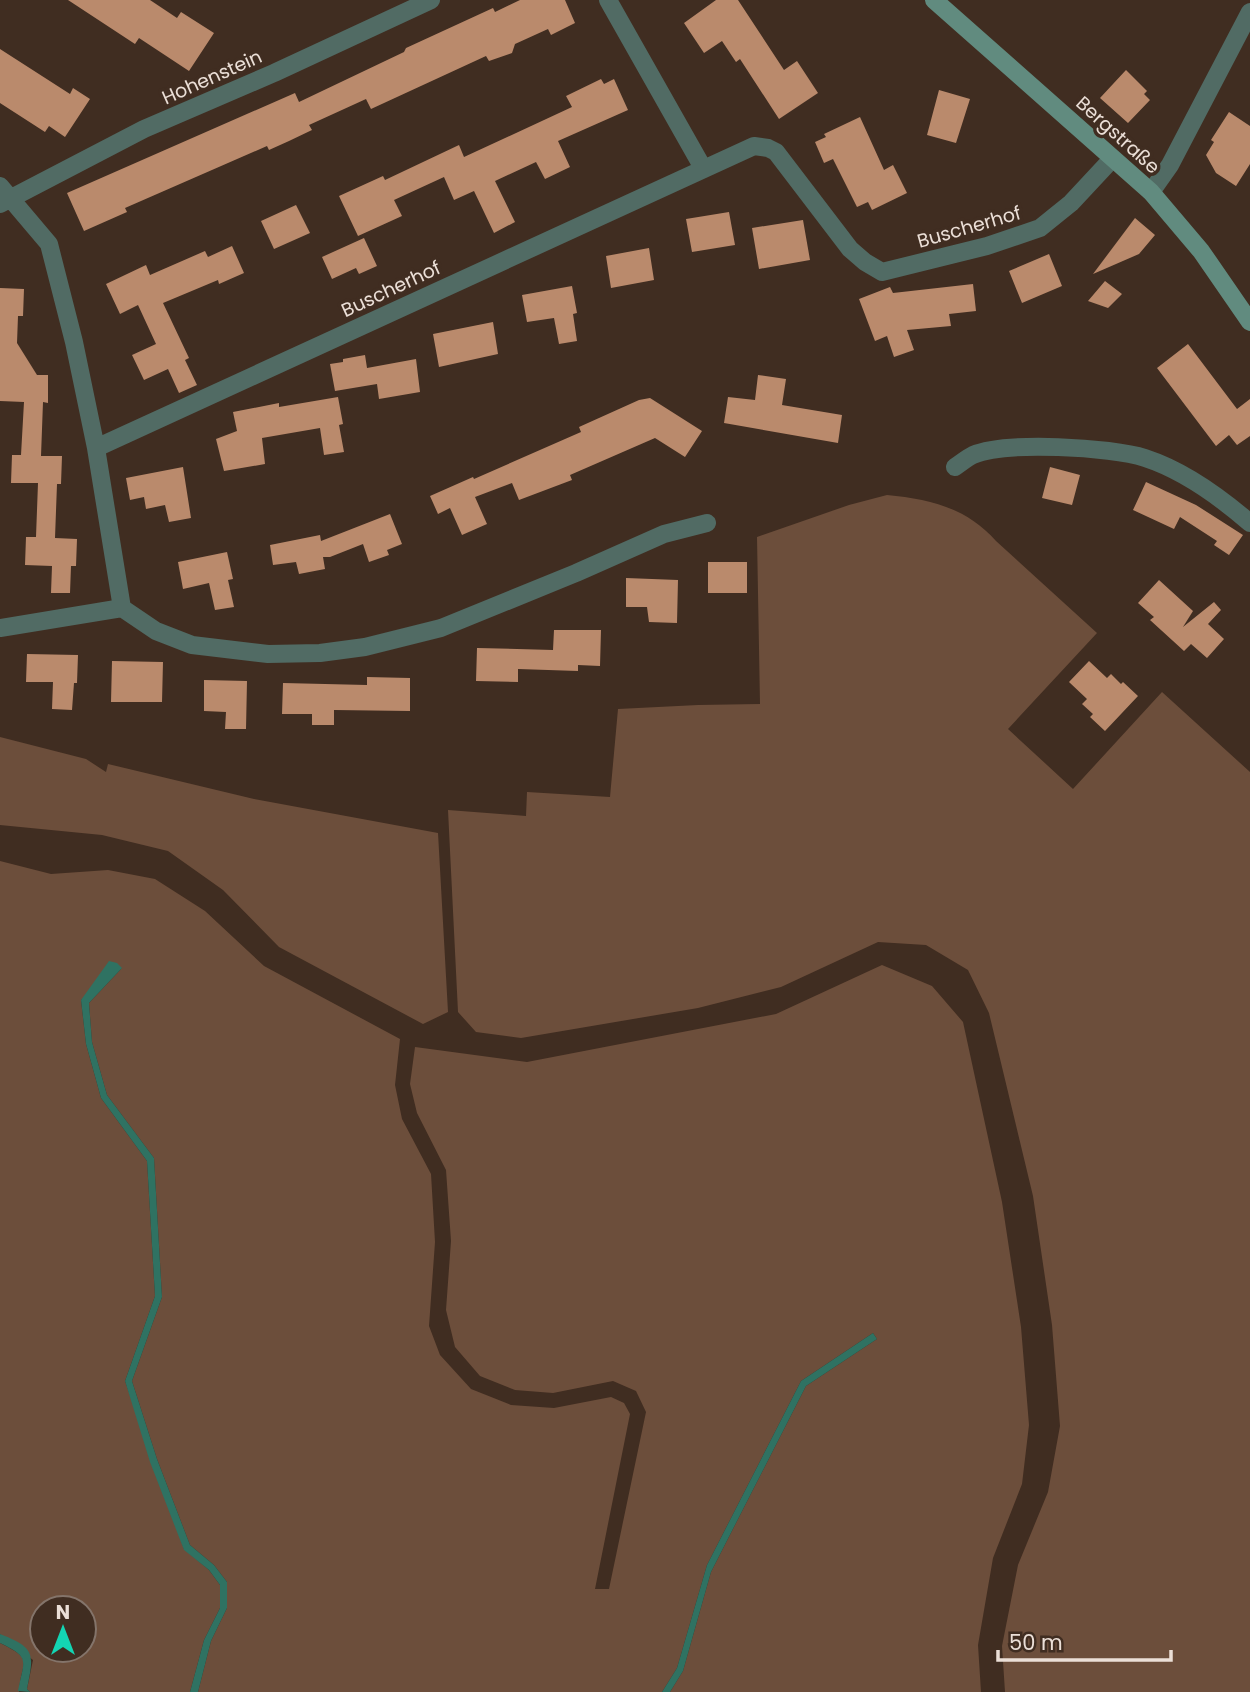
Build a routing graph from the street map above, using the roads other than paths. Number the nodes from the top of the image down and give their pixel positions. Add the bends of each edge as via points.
1 (431, 0) edge
2 (608, 0) edge
3 (934, 0) edge
4 (1250, 12) edge
5 (1112, 159) junction
6 (703, 168) junction
7 (1151, 192) junction
8 (4, 196) edge
9 (1250, 322) edge
10 (96, 448) junction
11 (955, 467) dead end
12 (707, 523) dead end
13 (1250, 523) edge
14 (122, 608) junction
15 (0, 628) edge

1 - 8 street, Hohenstein
2 - 6 street
3 - 5 main road, Bergstraße
4 - 7 street via 1170,165
5 - 6 street, Buscherhof via 1071,204 1040,228 881,272 850,248 776,152 754,146
5 - 7 main road, Bergstraße
6 - 10 street, Buscherhof
7 - 9 main road, Bergstraße via 1201,251
8 - 10 street via 49,243
10 - 14 street
11 - 13 street via 974,455 1028,446 1144,457 1183,475
12 - 14 street via 664,534 441,628 365,647 268,654 192,645 156,631
14 - 15 street

